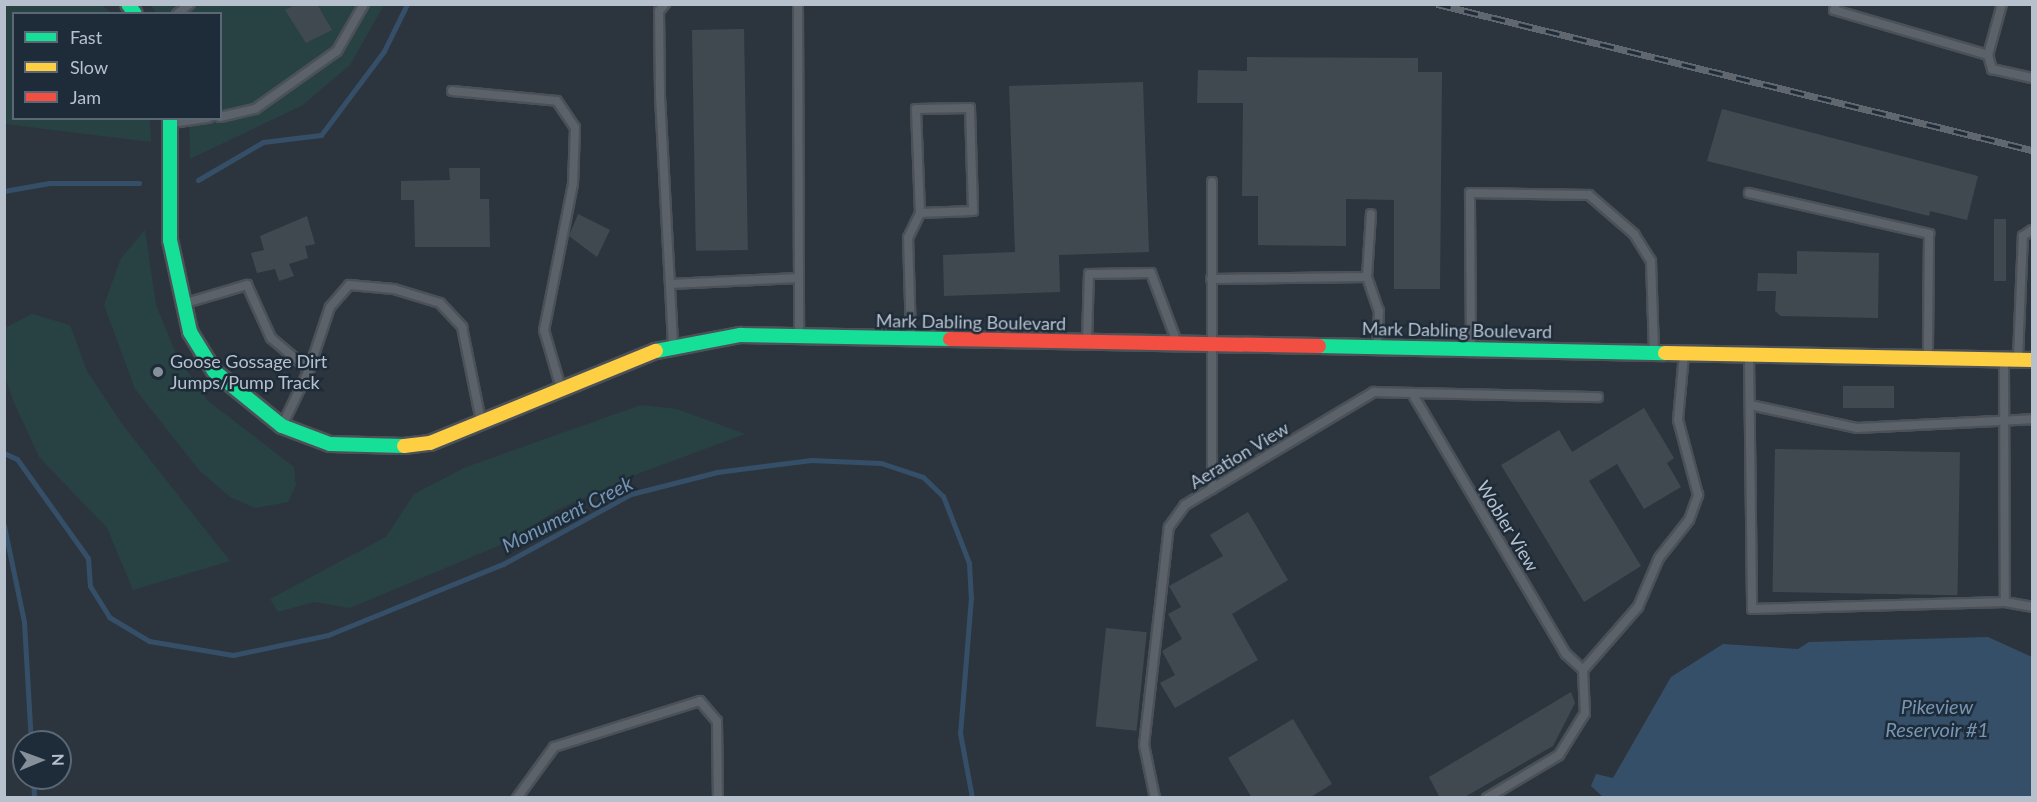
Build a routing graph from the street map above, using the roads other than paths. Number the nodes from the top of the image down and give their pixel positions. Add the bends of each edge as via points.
1 (364, 4) edge
2 (665, 4) edge
3 (798, 4) edge
4 (1836, 4) edge
5 (2002, 4) edge
6 (1988, 56) junction
7 (2032, 78) edge
8 (452, 91) dead end
9 (222, 117) edge
10 (170, 121) edge
11 (1212, 182) dead end
12 (1749, 193) dead end
13 (920, 213) junction
14 (1371, 214) dead end
15 (2032, 230) edge
16 (1367, 277) junction
17 (798, 278) junction
18 (1211, 279) junction
19 (670, 284) junction
20 (182, 305) junction
21 (799, 337) junction
22 (912, 339) junction
23 (1088, 342) junction
24 (1178, 343) junction
25 (673, 344) junction
26 (1210, 344) junction
27 (1377, 347) junction
28 (1471, 348) junction
29 (1654, 352) junction
30 (1684, 352) junction
31 (1749, 353) junction
32 (1928, 358) junction
33 (2011, 359) junction
34 (2032, 360) edge
35 (309, 370) junction
36 (562, 389) junction
37 (1412, 393) junction
38 (1598, 397) dead end
39 (1750, 405) junction
40 (2003, 417) junction
41 (2032, 419) edge
42 (481, 423) junction
43 (282, 426) junction
44 (1212, 489) junction
45 (2004, 602) junction
46 (2032, 607) edge
47 (1583, 670) junction
48 (517, 798) edge
49 (718, 798) edge
50 (1155, 798) edge
51 (1487, 798) edge

1 - 9 lane via 337,51 255,109
2 - 19 lane via 659,11 660,96
3 - 17 lane
4 - 6 lane via 1834,10
5 - 6 lane
6 - 7 lane via 1992,69
8 - 36 lane via 557,101 575,128 573,184 544,330
10 - 20 street, Mark Dabling Boulevard via 170,240
11 - 18 lane
12 - 32 lane via 1929,234
13 - 13 lane via 916,109 970,108 973,211
13 - 22 lane via 908,238
14 - 16 lane
15 - 33 lane via 2023,236
16 - 18 lane
16 - 27 lane via 1378,311
17 - 19 lane
17 - 21 lane
18 - 26 lane
19 - 25 lane
20 - 35 lane via 247,285 272,338
20 - 43 street, Mark Dabling Boulevard via 190,332 214,370
21 - 22 street, Mark Dabling Boulevard
21 - 25 street, Mark Dabling Boulevard via 740,335
22 - 23 street, Mark Dabling Boulevard
23 - 24 street, Mark Dabling Boulevard
23 - 24 lane via 1089,274 1151,273
24 - 26 street, Mark Dabling Boulevard
25 - 36 street, Mark Dabling Boulevard
26 - 27 street, Mark Dabling Boulevard
26 - 44 lane
27 - 28 street, Mark Dabling Boulevard
28 - 29 street, Mark Dabling Boulevard
28 - 29 lane via 1470,193 1589,195 1625,226 1652,261
29 - 30 street, Mark Dabling Boulevard
30 - 31 street, Mark Dabling Boulevard
30 - 47 lane via 1678,420 1698,495 1689,520 1659,558 1638,607
31 - 32 street, Mark Dabling Boulevard
31 - 39 lane
32 - 33 street, Mark Dabling Boulevard
33 - 34 street, Mark Dabling Boulevard
33 - 40 lane
35 - 42 lane via 330,307 349,285 394,289 440,303 462,327
35 - 43 lane
36 - 42 street, Mark Dabling Boulevard
37 - 38 lane, Aeration View
37 - 44 lane, Aeration View via 1374,392
37 - 47 lane, Wobler View via 1566,654
39 - 40 lane via 1857,428
39 - 45 lane via 1752,609
40 - 41 lane
40 - 45 lane
42 - 43 street, Mark Dabling Boulevard via 430,443 375,449 330,444
44 - 50 lane, Aeration View via 1185,505 1169,527 1144,745
45 - 46 lane
47 - 51 lane via 1585,713 1559,755
48 - 49 lane via 554,747 700,701 717,721

